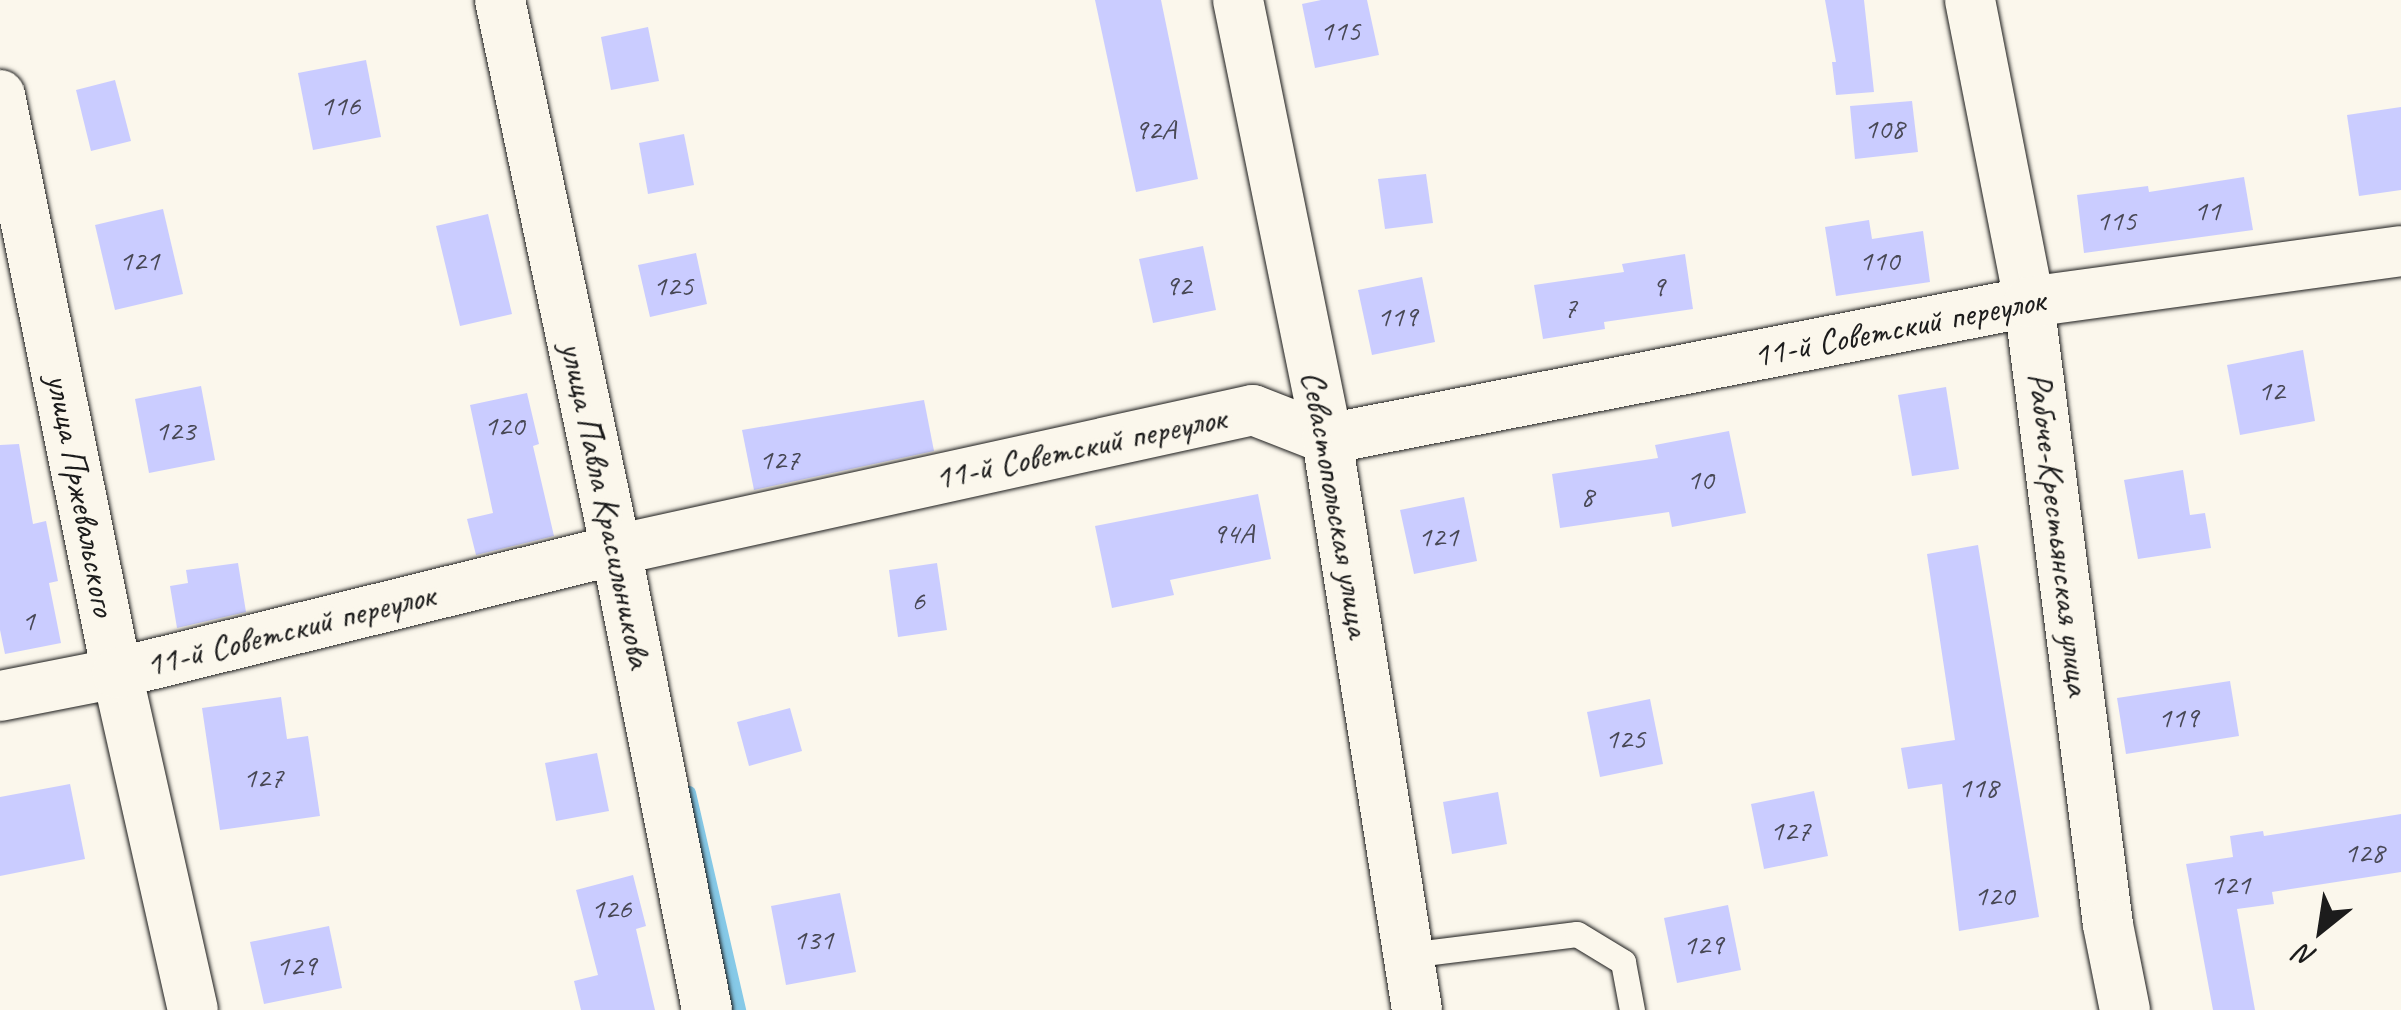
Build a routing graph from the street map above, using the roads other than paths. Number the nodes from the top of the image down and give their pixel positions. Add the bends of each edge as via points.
1 (500, 0) edge
2 (1238, 0) edge
3 (1970, 0) edge
4 (0, 96) edge
5 (2401, 251) edge
6 (2029, 302) junction
7 (1328, 439) junction
8 (616, 550) junction
9 (117, 673) junction
10 (0, 696) edge
11 (1408, 954) junction
12 (193, 1010) edge
13 (708, 1010) edge
14 (1417, 1010) edge
15 (1632, 1010) edge
16 (2125, 1010) edge

1 - 8 street, улица Павла Красильникова
2 - 7 street, Севастопольская улица
3 - 6 street, Рабоче-Крестьянская улица
4 - 9 street, улица Пржевальского
5 - 6 street, 11-й Советский переулок
6 - 7 street, 11-й Советский переулок
6 - 16 street, Рабоче-Крестьянская улица via 2108,925
7 - 8 street, 11-й Советский переулок via 1253,410
7 - 11 street, Севастопольская улица
8 - 9 street, 11-й Советский переулок
8 - 13 street, улица Павла Красильникова
9 - 10 street, 11-й Советский переулок
9 - 12 street, улица Пржевальского
11 - 14 street, Севастопольская улица
11 - 15 lane via 1577,934 1622,962

